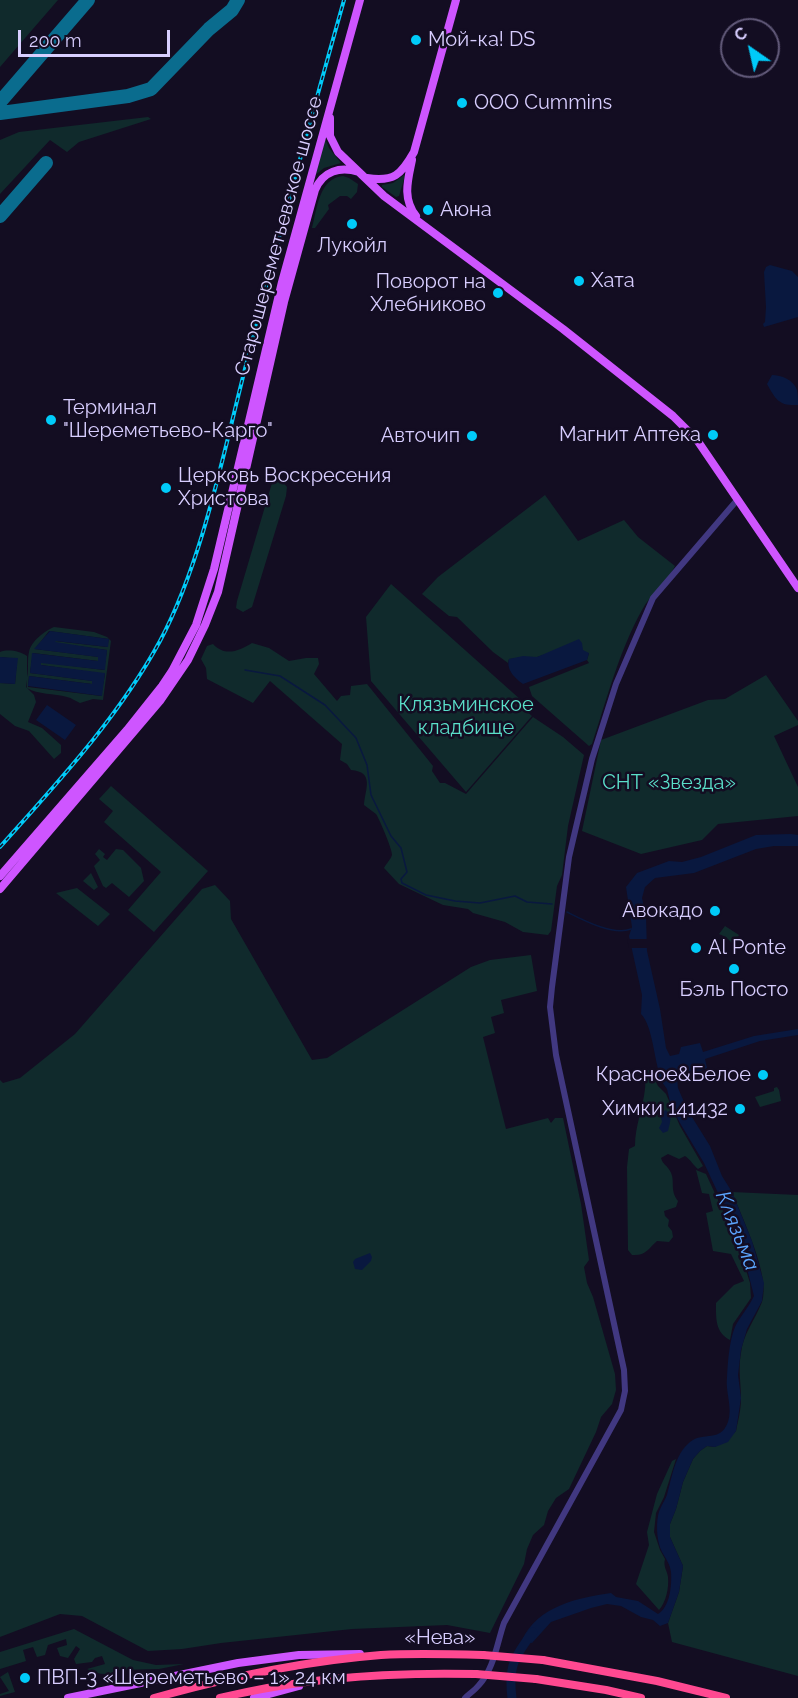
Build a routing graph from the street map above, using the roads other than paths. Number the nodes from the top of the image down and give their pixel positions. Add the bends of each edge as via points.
1 (360, 0) edge
2 (456, 0) edge
3 (331, 102) junction
4 (414, 152) junction
5 (359, 172) junction
6 (366, 178) junction
7 (419, 221) junction
8 (738, 499) junction
9 (798, 588) edge
10 (0, 876) edge
11 (0, 889) edge
12 (382, 1655) junction
13 (327, 1679) junction
14 (69, 1698) edge
15 (154, 1698) edge
16 (220, 1698) edge
17 (254, 1698) edge
18 (465, 1698) edge
19 (641, 1698) edge
20 (726, 1698) edge

1 - 3 main road, Старошереметьевское шоссе
2 - 4 main road
3 - 5 main road via 329,128 333,143
3 - 10 main road, Старошереметьевское шоссе via 282,282 214,569 196,625 162,686
4 - 6 main road via 396,175
4 - 7 main road via 406,198
5 - 6 main road
5 - 11 main road, Старошереметьевское шоссе via 338,170 322,179 315,190 270,360 218,592 188,660 160,701
6 - 7 main road
7 - 8 main road via 673,416 708,453
8 - 9 main road
8 - 18 street via 653,598 616,684 592,759 569,857 552,987 550,1007 556,1055 624,1370 621,1410 504,1623 485,1678
12 - 14 main road via 311,1654 238,1663
12 - 15 highway, «Нева» via 244,1674
12 - 20 highway, «Нева», bridge via 483,1655 543,1660
13 - 16 highway, «Нева»
13 - 17 main road
13 - 19 highway, «Нева», bridge via 476,1674 536,1678

